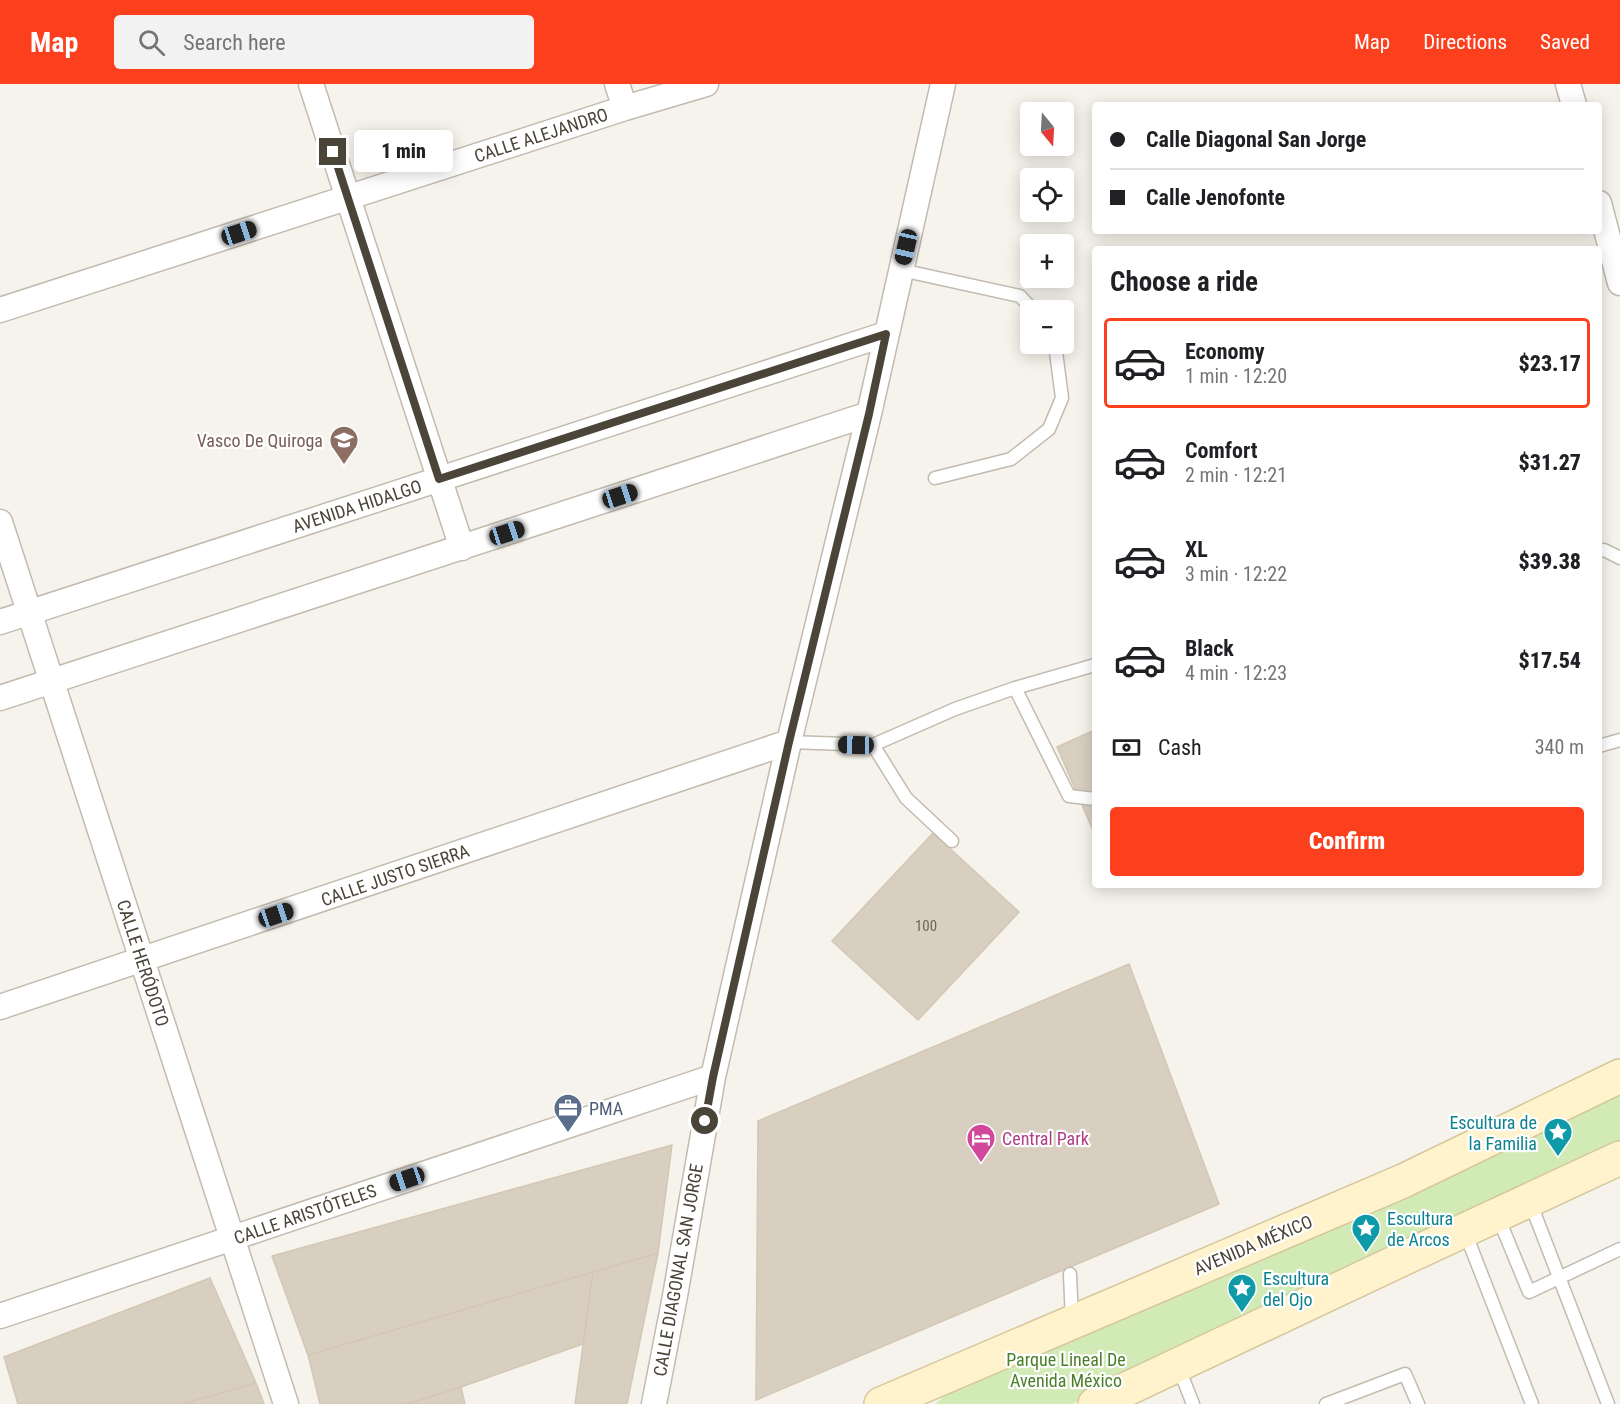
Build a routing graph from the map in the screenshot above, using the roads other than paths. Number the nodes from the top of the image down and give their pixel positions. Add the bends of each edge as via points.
1 (311, 84) edge
2 (617, 84) edge
3 (706, 84) edge
4 (943, 84) edge
5 (1568, 84) edge
6 (1573, 102) edge
7 (625, 108) junction
8 (348, 198) junction
9 (1602, 214) edge
10 (901, 270) junction
11 (1619, 276) edge
12 (1024, 300) edge
13 (0, 310) edge
14 (886, 334) junction
15 (1056, 354) edge
16 (869, 414) junction
17 (935, 478) dead end
18 (439, 479) junction
19 (0, 522) edge
20 (462, 548) junction
21 (1602, 550) edge
22 (1620, 558) edge
23 (29, 612) junction
24 (0, 622) edge
25 (1092, 666) edge
26 (52, 681) junction
27 (1015, 688) junction
28 (0, 698) edge
29 (1620, 740) edge
30 (789, 742) junction
31 (873, 745) junction
32 (1602, 745) edge
33 (1092, 799) edge
34 (952, 841) dead end
35 (142, 960) junction
36 (0, 1007) edge
37 (1620, 1076) edge
38 (713, 1077) junction
39 (1620, 1158) edge
40 (1529, 1201) junction
41 (1497, 1215) junction
42 (1465, 1230) junction
43 (232, 1238) junction
44 (1618, 1250) edge
45 (1070, 1274) dead end
46 (1559, 1278) junction
47 (0, 1316) edge
48 (1072, 1322) junction
49 (1177, 1366) junction
50 (965, 1368) junction
51 (286, 1404) edge
52 (654, 1404) edge
53 (881, 1404) edge
54 (922, 1404) edge
55 (1095, 1404) edge
56 (1193, 1404) edge
57 (1326, 1404) edge
58 (1418, 1404) edge
59 (1532, 1404) edge
60 (1608, 1404) edge

1 - 8 street
2 - 7 street
3 - 7 street, CALLE ALEJANDRO
4 - 10 street, CALLE DIAGONAL SAN JORGE
5 - 6 street
7 - 8 street, CALLE ALEJANDRO
8 - 13 street, CALLE ALEJANDRO
8 - 18 street
9 - 11 street
10 - 12 lane via 1020,296
10 - 14 street, CALLE DIAGONAL SAN JORGE
14 - 16 street, CALLE DIAGONAL SAN JORGE
14 - 18 street, AVENIDA HIDALGO
15 - 17 lane via 1062,398 1049,429 1011,459
16 - 20 street
16 - 30 street, CALLE DIAGONAL SAN JORGE
18 - 20 street
18 - 23 street, AVENIDA HIDALGO
19 - 23 street, CALLE HERÓDOTO
20 - 26 street
21 - 22 lane
23 - 24 street, AVENIDA HIDALGO
23 - 26 street, CALLE HERÓDOTO
25 - 27 lane
26 - 28 street
26 - 35 street, CALLE HERÓDOTO
27 - 31 lane
27 - 33 lane via 1069,796
29 - 32 lane
30 - 31 lane
30 - 35 street, CALLE JUSTO SIERRA
30 - 38 street, CALLE DIAGONAL SAN JORGE
31 - 34 lane via 906,798
35 - 36 street, CALLE JUSTO SIERRA
35 - 43 street, CALLE HERÓDOTO
37 - 48 main road, AVENIDA MÉXICO via 1403,1181
38 - 43 street, CALLE ARISTÓTELES
38 - 52 street, CALLE DIAGONAL SAN JORGE
39 - 40 main road
40 - 41 main road
40 - 46 lane
41 - 42 main road
41 - 46 lane via 1529,1292
42 - 49 main road
42 - 59 lane
43 - 47 street, CALLE ARISTÓTELES
43 - 51 street, CALLE HERÓDOTO
44 - 46 lane
45 - 48 lane
46 - 60 lane
48 - 50 main road, AVENIDA MÉXICO
49 - 55 main road
49 - 56 lane
50 - 53 main road, AVENIDA MÉXICO
50 - 54 main road
57 - 58 lane via 1405,1374

